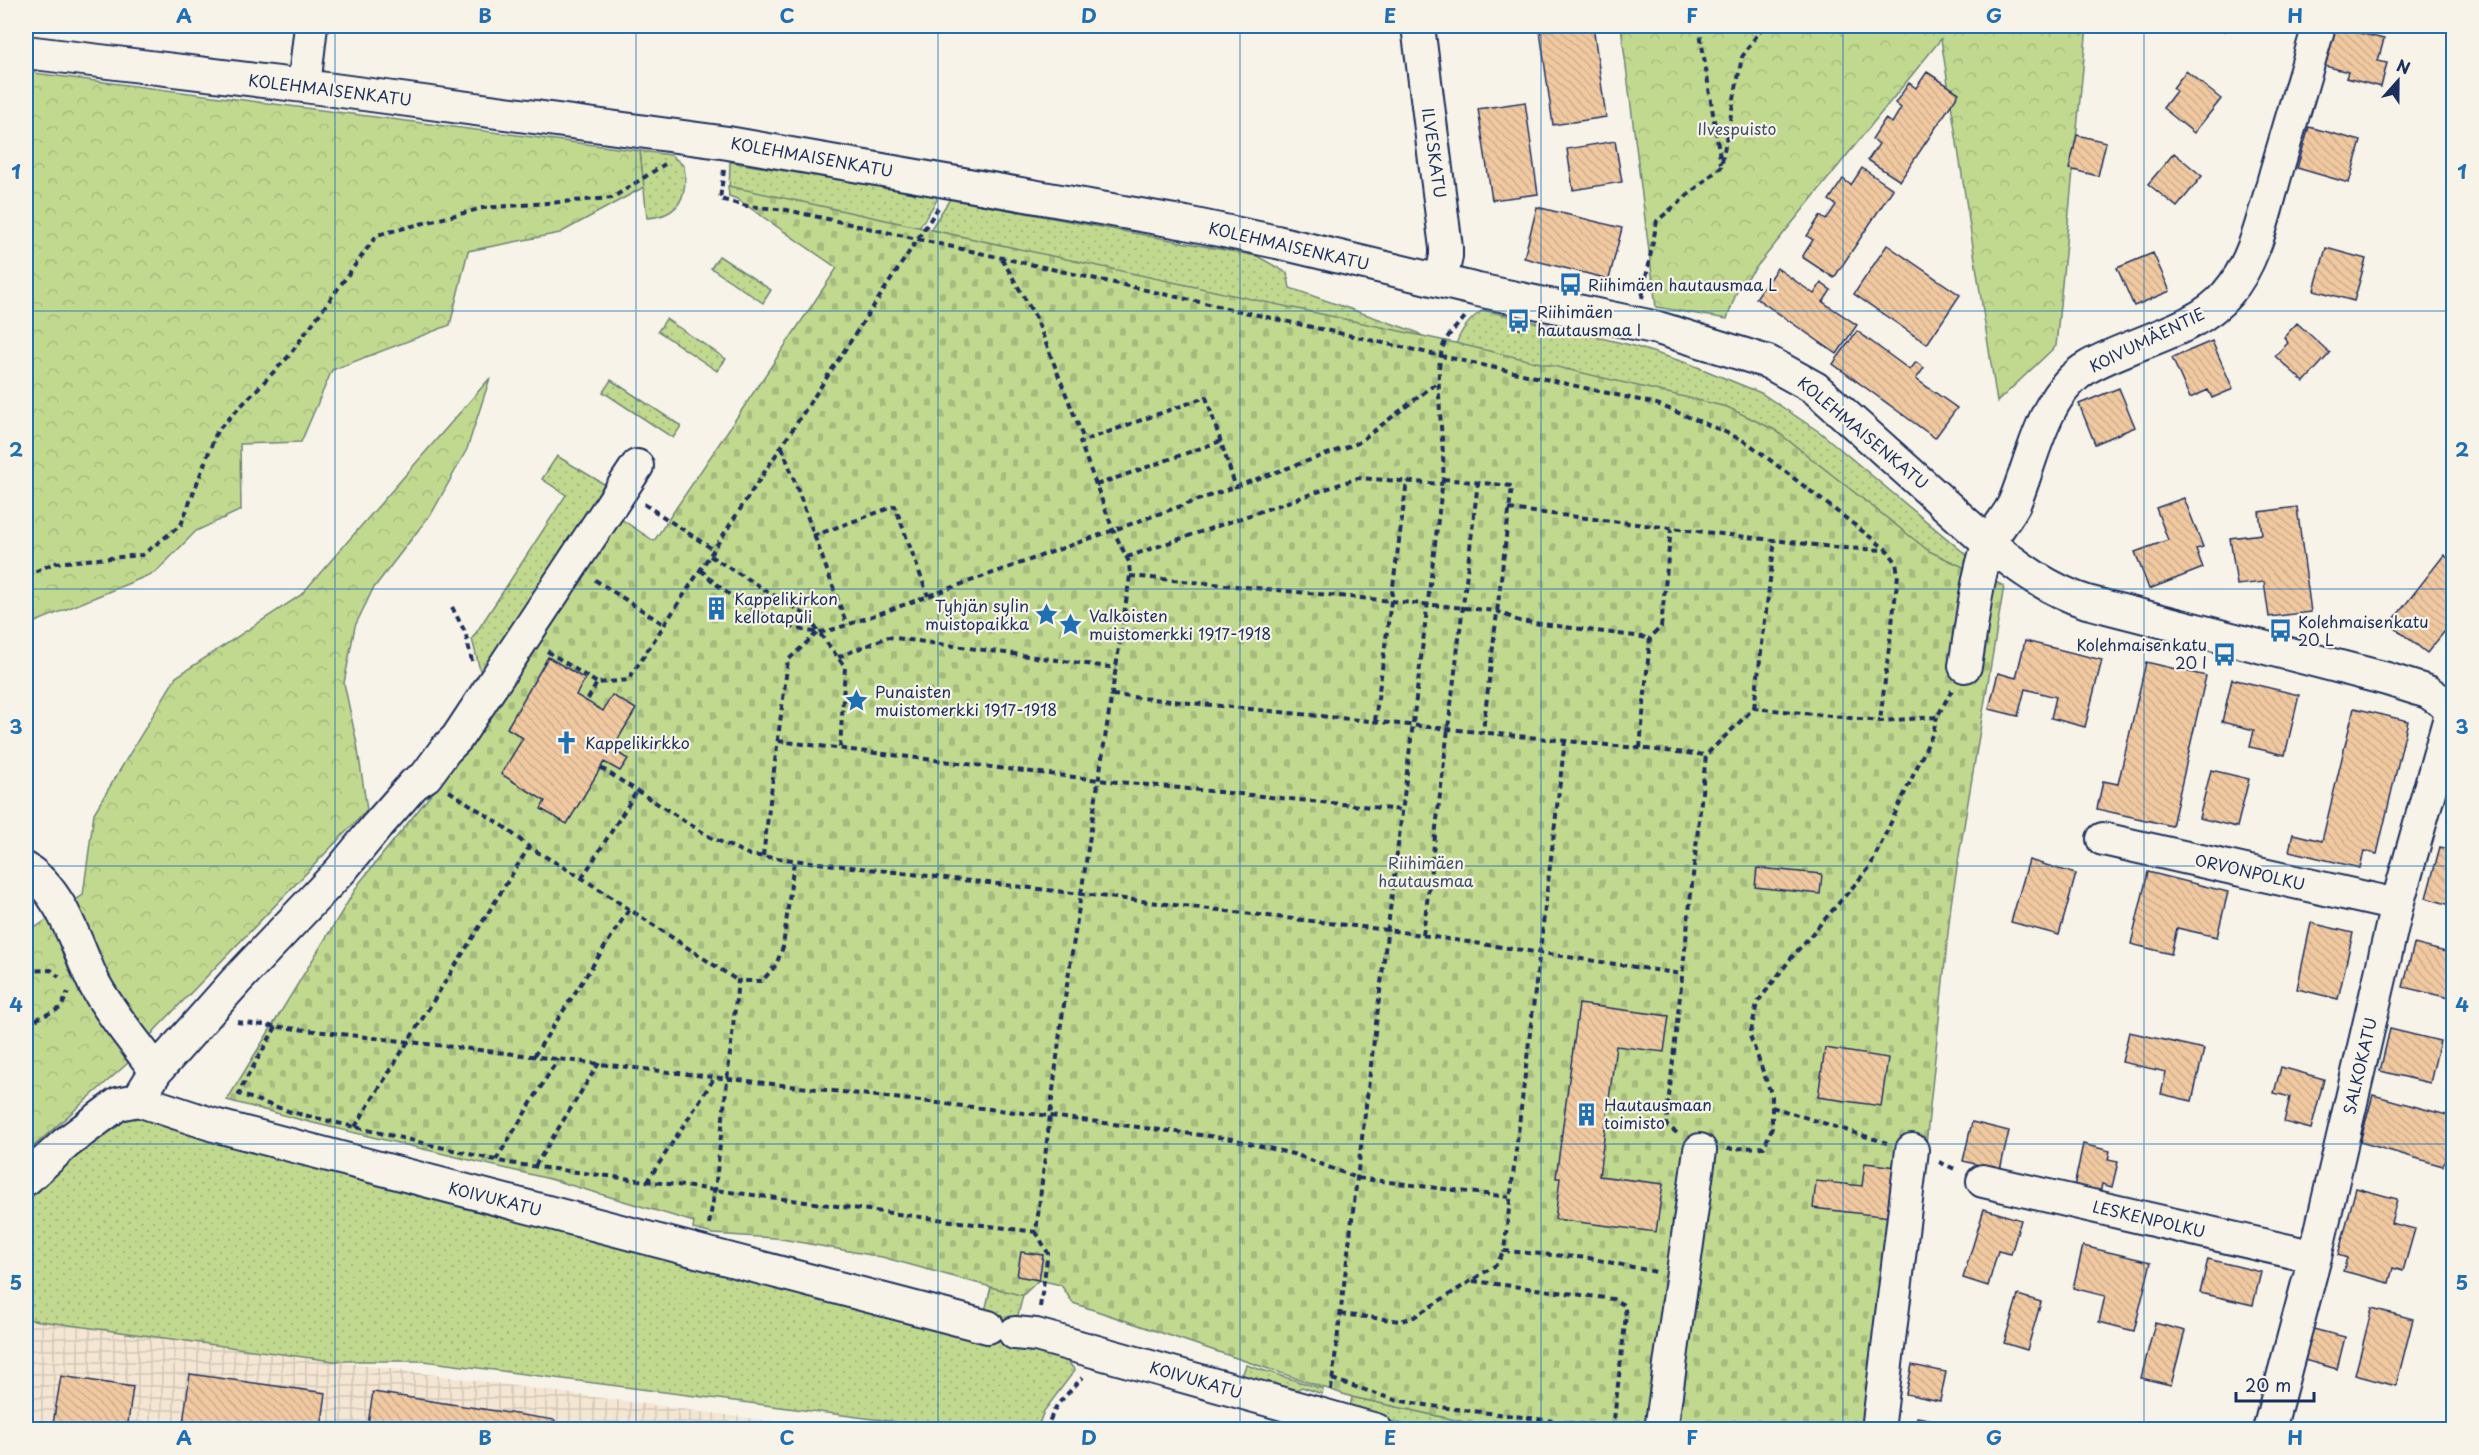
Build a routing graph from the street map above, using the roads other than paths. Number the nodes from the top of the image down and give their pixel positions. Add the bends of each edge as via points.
1 (311, 26) edge
2 (1418, 26) edge
3 (2319, 26) edge
4 (26, 52) edge
5 (304, 86) junction
6 (1441, 281) junction
7 (629, 478) road end
8 (1989, 544) junction
9 (1965, 666) road end
10 (2453, 707) edge
11 (2103, 839) dead end
12 (26, 869) edge
13 (2397, 905) junction
14 (156, 1071) junction
15 (138, 1100) junction
16 (1700, 1150) road end
17 (1912, 1150) road end
18 (26, 1179) edge
19 (1983, 1181) road end
20 (2315, 1257) junction
21 (1376, 1430) edge
22 (1661, 1430) edge
23 (1878, 1430) edge
24 (2269, 1430) edge

1 - 5 street
2 - 6 street, ILVESKATU via 1446,248
3 - 8 street, KOIVUMÄENTIE via 2264,214 2240,275 2227,295 2194,320 2073,376 2051,408 2014,504
4 - 5 street, KOLEHMAISENKATU
5 - 6 street, KOLEHMAISENKATU via 728,143 1186,223
6 - 8 street, KOLEHMAISENKATU via 1658,328 1757,358 1792,374 1815,388
7 - 14 street via 457,738
8 - 9 street
8 - 10 street, KOLEHMAISENKATU via 2039,581 2072,597 2387,679 2428,692
10 - 13 street, SALKOKATU
11 - 13 street, ORVONPOLKU
12 - 14 street via 60,906 95,985
13 - 20 street, SALKOKATU
14 - 15 street
15 - 18 street via 118,1104
15 - 21 street, KOIVUKATU via 214,1125 1096,1352
16 - 22 street
17 - 23 street
19 - 20 street, LESKENPOLKU
20 - 24 street, SALKOKATU

